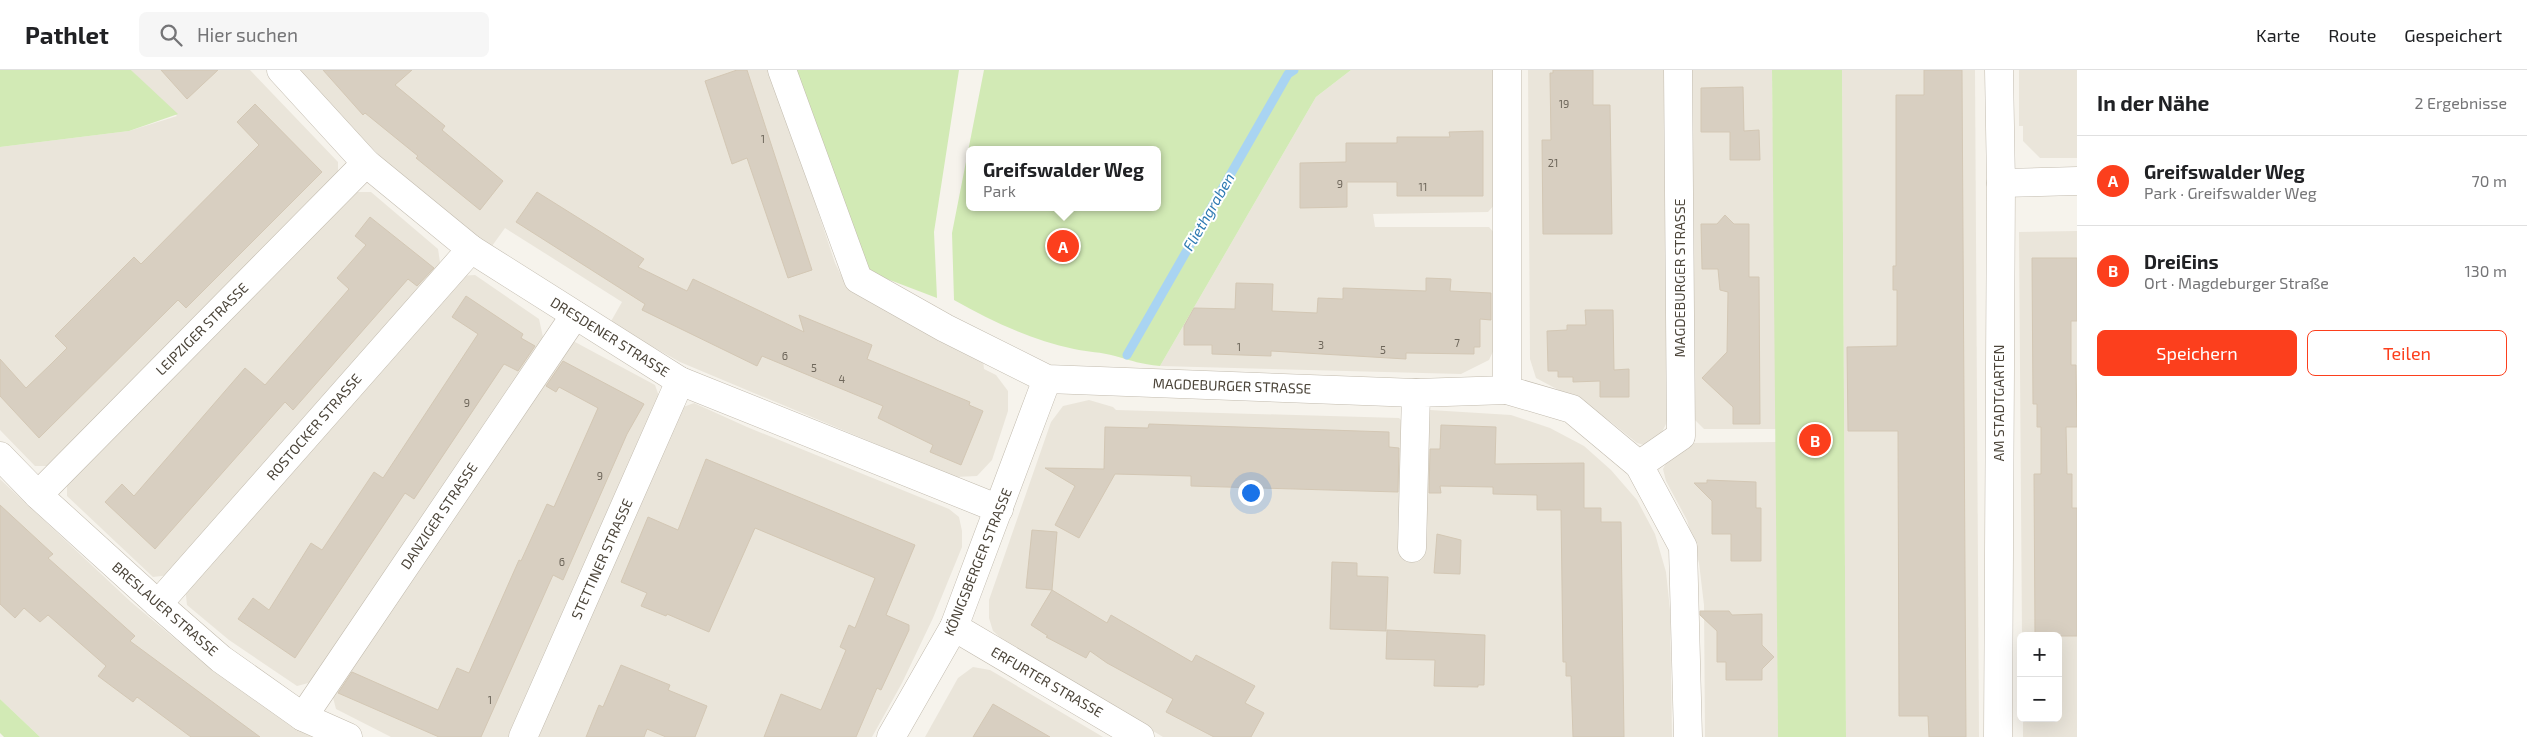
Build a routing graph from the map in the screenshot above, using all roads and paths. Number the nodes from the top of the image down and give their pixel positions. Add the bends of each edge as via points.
1 (281, 70) edge
2 (782, 70) edge
3 (1507, 70) edge
4 (1678, 70) edge
5 (1999, 70) edge
6 (366, 163) junction
7 (2077, 181) edge
8 (2001, 183) junction
9 (471, 249) junction
10 (575, 315) junction
11 (1048, 379) junction
12 (680, 381) junction
13 (1507, 390) junction
14 (1416, 393) junction
15 (0, 456) edge
16 (1639, 465) junction
17 (38, 495) junction
18 (1000, 509) junction
19 (1412, 548) dead end
20 (158, 604) junction
21 (954, 628) junction
22 (303, 717) junction
23 (348, 737) edge
24 (523, 737) edge
25 (891, 737) edge
26 (1140, 737) edge
27 (1688, 737) edge
28 (1998, 737) edge

1 - 6 street, DRESDENER STRASSE
2 - 11 street via 858,279 945,328
3 - 13 street
4 - 16 street, MAGDEBURGER STRASSE via 1681,436
5 - 8 street, AM STADTGARTEN
6 - 9 street, DRESDENER STRASSE
6 - 17 street, LEIPZIGER STRASSE
7 - 8 street
8 - 28 street, AM STADTGARTEN
9 - 10 street, DRESDENER STRASSE
9 - 20 street, ROSTOCKER STRASSE
10 - 12 street, DRESDENER STRASSE
10 - 22 street, DANZIGER STRASSE
11 - 14 street, MAGDEBURGER STRASSE
11 - 18 street, KÖNIGSBERGER STRASSE
12 - 18 street, DRESDENER STRASSE
12 - 24 street, STETTINER STRASSE
13 - 14 street, MAGDEBURGER STRASSE
13 - 16 street, MAGDEBURGER STRASSE via 1572,409
14 - 19 street
15 - 17 street, BRESLAUER STRASSE
16 - 27 street, MAGDEBURGER STRASSE via 1684,546
17 - 20 street, BRESLAUER STRASSE
18 - 21 street, KÖNIGSBERGER STRASSE
20 - 22 street, BRESLAUER STRASSE via 221,659
21 - 25 street, KÖNIGSBERGER STRASSE
21 - 26 street, ERFURTER STRASSE
22 - 23 street, BRESLAUER STRASSE

